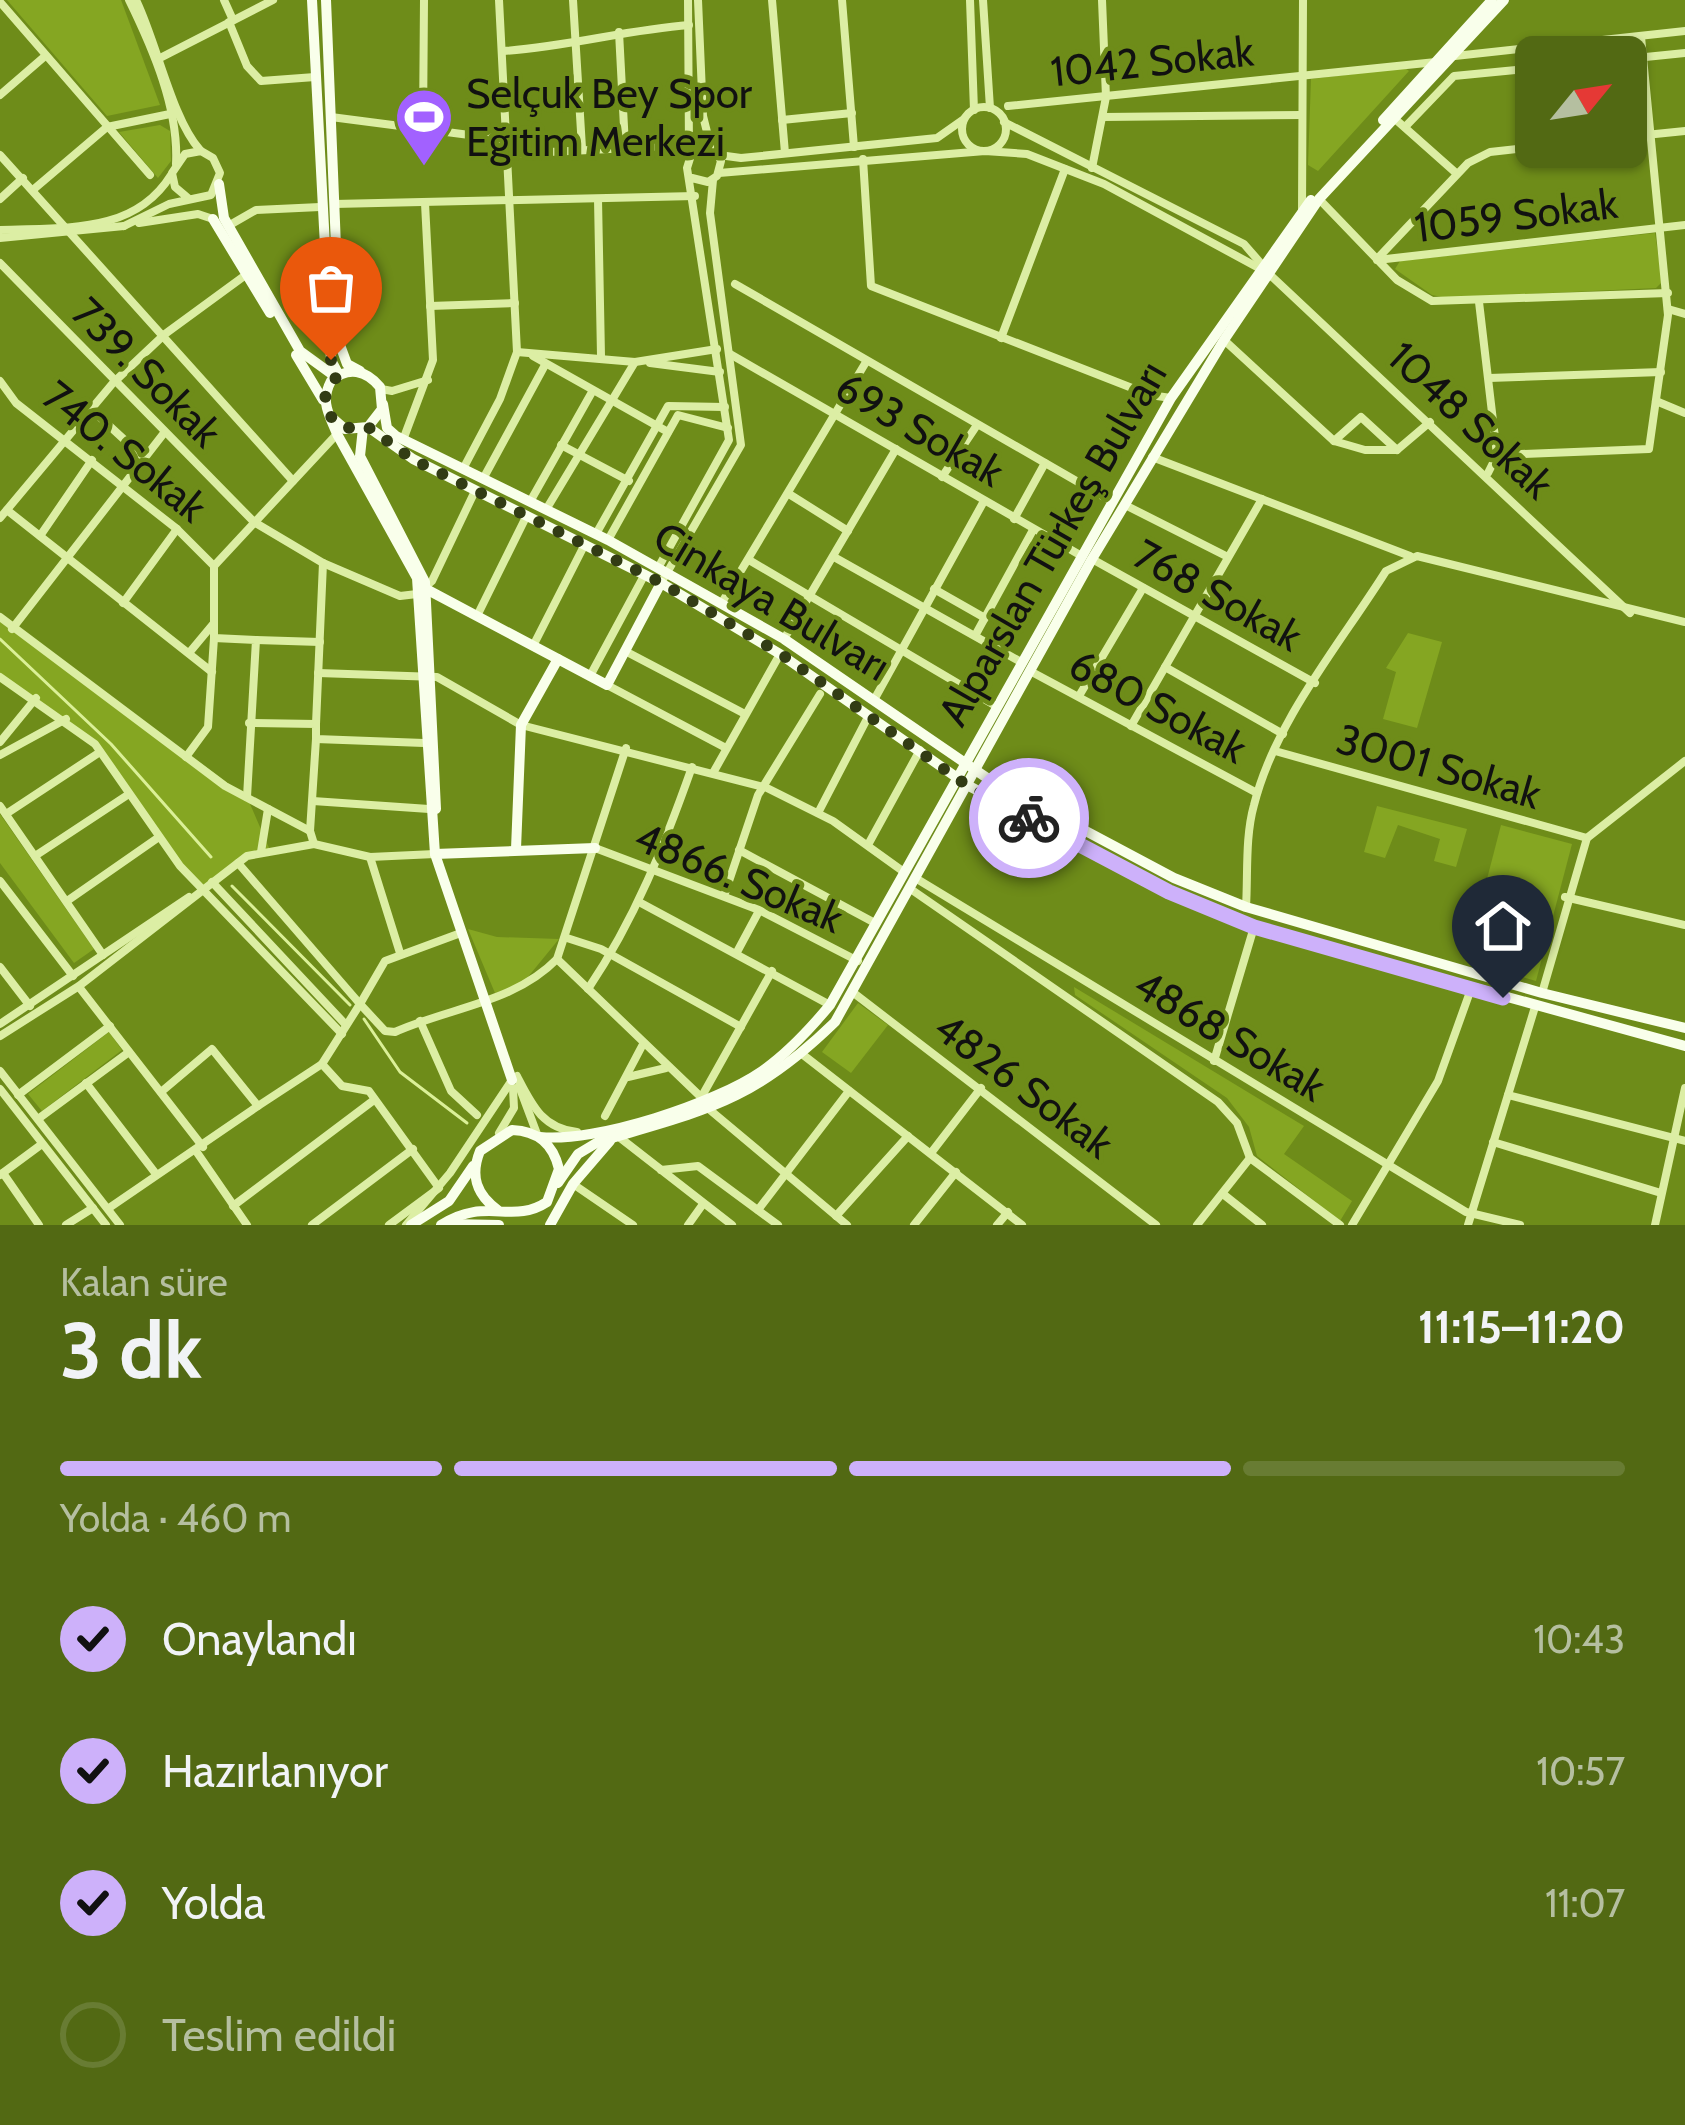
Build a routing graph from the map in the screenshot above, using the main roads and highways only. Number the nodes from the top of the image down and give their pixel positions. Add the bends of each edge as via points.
1 (312, 0) edge
2 (326, 0) edge
3 (1492, 0) edge
4 (1504, 0) edge
5 (220, 184) road end
6 (213, 219) road end
7 (1263, 269) junction
8 (363, 372) junction
9 (337, 376) junction
10 (324, 403) junction
11 (383, 404) junction
12 (330, 416) junction
13 (365, 427) junction
14 (479, 484) junction
15 (1118, 502) junction
16 (529, 507) junction
17 (596, 539) junction
18 (657, 576) junction
19 (422, 591) junction
20 (558, 659) junction
21 (1025, 666) junction
22 (425, 675) junction
23 (970, 766) junction
24 (957, 777) junction
25 (968, 786) junction
26 (995, 801) junction
27 (955, 811) junction
28 (595, 848) road end
29 (516, 850) junction
30 (438, 854) junction
31 (912, 880) junction
32 (487, 1000) junction
33 (1685, 1028) edge
34 (1685, 1046) edge
35 (515, 1078) road end
36 (705, 1102) junction
37 (538, 1136) junction
38 (617, 1137) junction
39 (475, 1163) junction
40 (558, 1184) junction
41 (547, 1202) junction
42 (501, 1216) edge
43 (408, 1225) edge
44 (444, 1225) edge
45 (519, 1225) edge
46 (546, 1225) edge

1 - 9 main road
2 - 8 main road via 340,345 347,364
3 - 7 main road, Alparslan Türkeş Bulvarı via 1301,212
4 - 7 main road, Alparslan Türkeş Bulvarı
5 - 9 main road via 228,226 300,351
6 - 10 main road
7 - 15 main road, Alparslan Türkeş Bulvarı
7 - 15 main road, Alparslan Türkeş Bulvarı via 1171,398
8 - 9 main road
8 - 11 main road via 381,389
9 - 10 main road
10 - 12 main road
11 - 13 main road
11 - 14 main road, Cinkaya Bulvarı via 387,428
12 - 13 main road via 345,429
12 - 19 main road
13 - 14 main road, Cinkaya Bulvarı via 412,459
13 - 19 main road via 360,456 412,548
14 - 16 main road, Cinkaya Bulvarı
15 - 21 main road, Alparslan Türkeş Bulvarı
16 - 17 main road, Cinkaya Bulvarı
16 - 17 main road, Cinkaya Bulvarı via 547,508
17 - 18 main road, Cinkaya Bulvarı
17 - 18 main road, Cinkaya Bulvarı
18 - 20 main road via 607,685
18 - 23 main road, Cinkaya Bulvarı via 784,639
18 - 24 main road, Cinkaya Bulvarı
19 - 20 main road
19 - 22 main road
20 - 29 main road via 521,725
21 - 23 main road, Alparslan Türkeş Bulvarı
21 - 23 main road, Alparslan Türkeş Bulvarı via 996,706
22 - 30 main road
22 - 30 main road
23 - 24 main road, Alparslan Türkeş Bulvarı
23 - 25 main road, Alparslan Türkeş Bulvarı
23 - 33 main road, Cinkaya Bulvarı via 1155,868 1246,907
24 - 25 main road, Cinkaya Bulvarı
24 - 31 main road, Alparslan Türkeş Bulvarı
25 - 26 main road, Cinkaya Bulvarı
25 - 27 main road, Alparslan Türkeş Bulvarı
26 - 27 main road via 976,797
26 - 34 main road, Cinkaya Bulvarı via 1254,927
27 - 31 main road, Alparslan Türkeş Bulvarı
28 - 29 main road
29 - 30 main road
30 - 32 main road
30 - 32 main road via 458,934
31 - 36 main road, Alparslan Türkeş Bulvarı via 830,1005 763,1070
31 - 36 main road, Alparslan Türkeş Bulvarı via 855,994 802,1054 766,1083
32 - 35 main road
36 - 37 main road, Alparslan Türkeş Bulvarı via 591,1133
36 - 38 main road, Alparslan Türkeş Bulvarı
37 - 39 main road via 499,1133
37 - 40 main road via 556,1156
38 - 40 main road, Alparslan Türkeş Bulvarı via 583,1150
38 - 46 main road
39 - 42 main road via 479,1191
39 - 43 main road via 449,1201
40 - 41 main road
41 - 42 main road
41 - 46 main road
42 - 44 main road via 470,1209
42 - 45 main road

